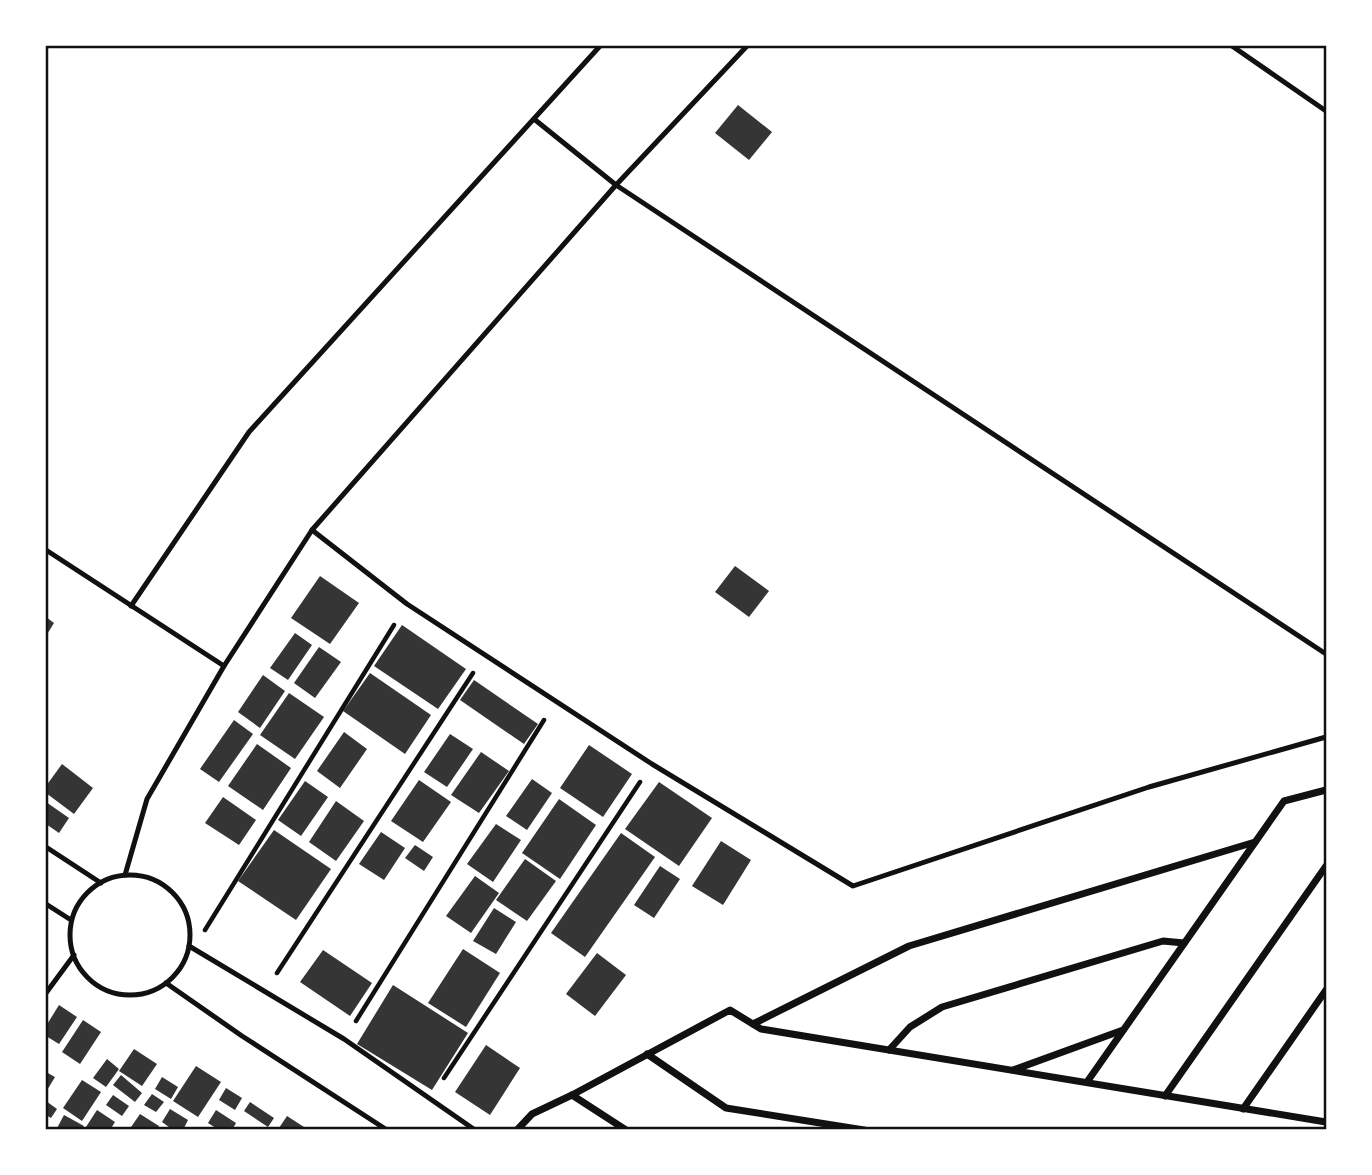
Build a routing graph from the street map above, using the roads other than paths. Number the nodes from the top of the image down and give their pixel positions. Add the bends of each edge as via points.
1 (600, 46) edge
2 (747, 46) edge
3 (1231, 46) edge
4 (1326, 111) edge
5 (534, 119) junction
6 (616, 185) junction
7 (312, 530) junction
8 (46, 550) edge
9 (131, 606) junction
10 (1326, 654) edge
11 (224, 666) junction
12 (1326, 737) edge
13 (1326, 790) edge
14 (1255, 842) junction
15 (46, 847) edge
16 (1326, 866) edge
17 (125, 875) junction
18 (101, 883) junction
19 (46, 904) edge
20 (71, 920) junction
21 (1184, 943) junction
22 (191, 948) junction
23 (74, 955) junction
24 (166, 983) junction
25 (1326, 990) edge
26 (46, 993) edge
27 (753, 1024) junction
28 (1125, 1029) junction
29 (889, 1050) junction
30 (647, 1054) junction
31 (1012, 1070) junction
32 (1087, 1083) junction
33 (572, 1096) junction
34 (1166, 1096) junction
35 (1242, 1109) junction
36 (1326, 1122) edge
37 (387, 1129) edge
38 (475, 1129) edge
39 (517, 1129) edge
40 (626, 1129) edge
41 (864, 1129) edge

1 - 5 lane
2 - 6 lane
3 - 4 lane
5 - 6 lane
5 - 9 lane via 249,432
6 - 7 lane
6 - 10 lane
7 - 11 lane
7 - 12 lane via 407,604 652,764 853,886 1149,787
8 - 9 lane
9 - 11 lane
11 - 17 lane via 147,799
13 - 14 street via 1284,801
14 - 21 street
14 - 27 street via 909,946
15 - 18 lane
16 - 34 street
17 - 18 lane
17 - 22 lane via 160,883 175,895 185,911
18 - 20 lane via 87,892
19 - 20 lane
20 - 23 lane
21 - 28 street
21 - 29 street via 1163,942 942,1007 910,1027
22 - 24 lane
22 - 38 lane via 344,1039
23 - 24 lane via 89,978 113,992 150,992
23 - 26 lane
24 - 37 lane
25 - 35 street
27 - 29 street
27 - 30 street via 730,1010
28 - 31 street
28 - 32 street
29 - 31 street
30 - 33 street
30 - 41 street via 726,1108
31 - 32 street
32 - 34 street
33 - 39 street via 532,1114
33 - 40 street
34 - 35 street
35 - 36 street

